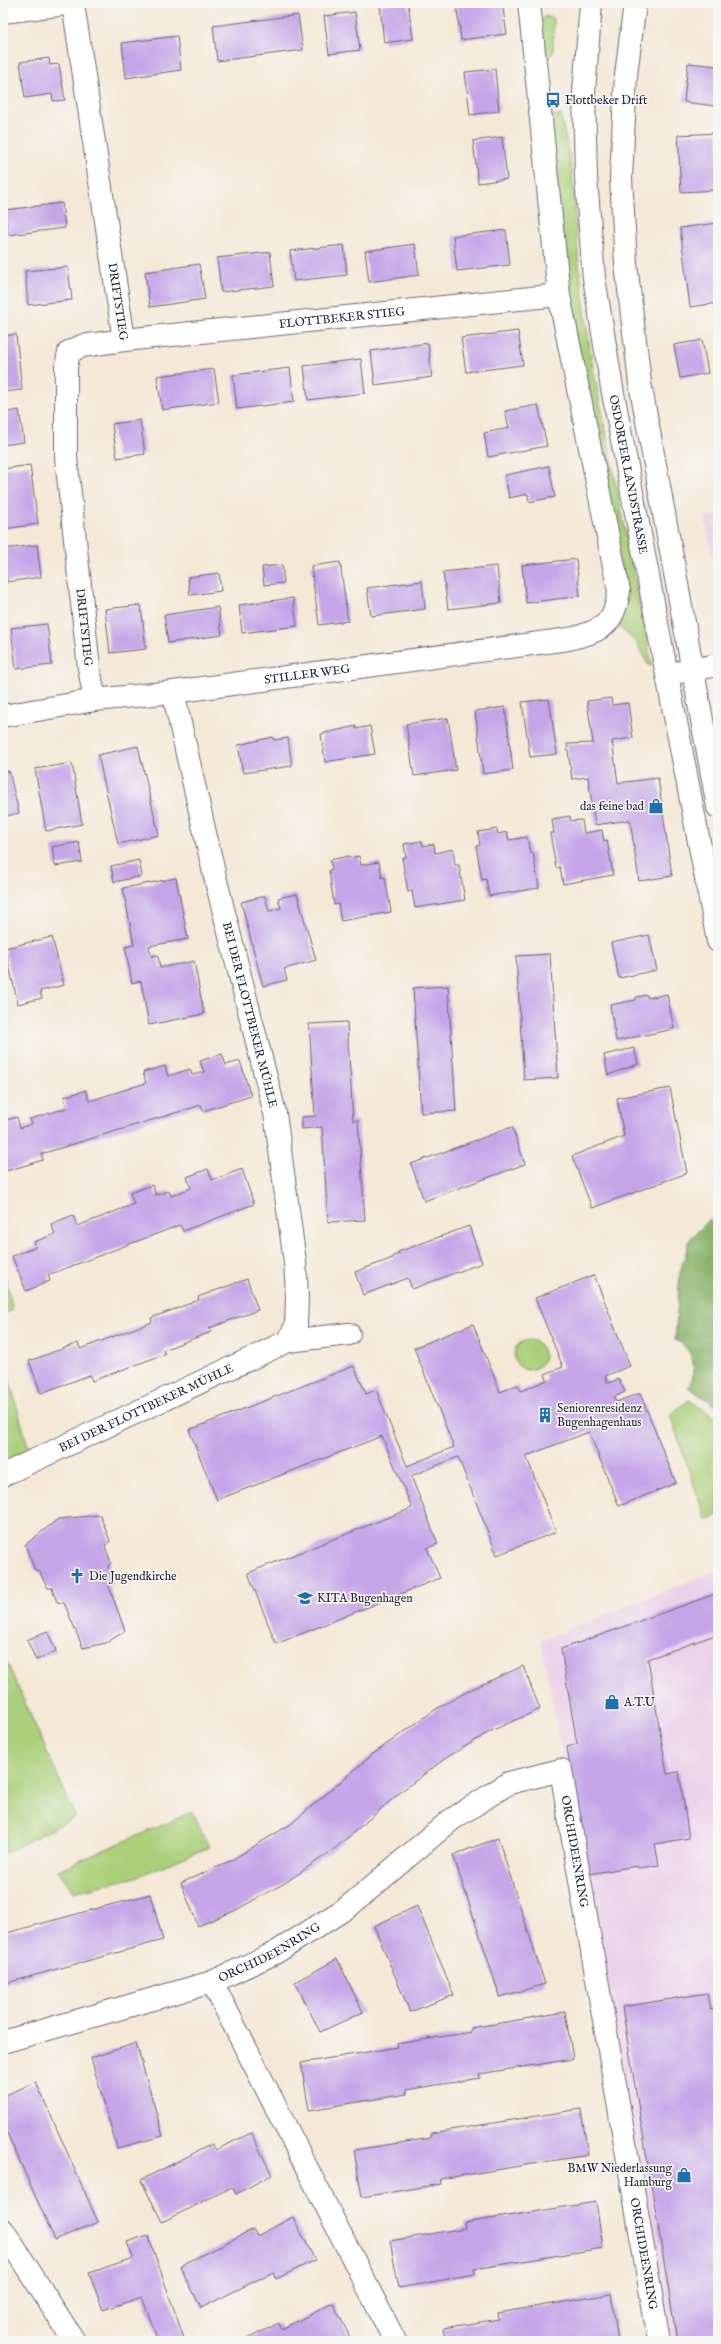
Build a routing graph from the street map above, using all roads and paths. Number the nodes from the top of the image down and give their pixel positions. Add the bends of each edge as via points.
1 (74, 3) edge
2 (529, 3) edge
3 (591, 3) edge
4 (635, 3) edge
5 (3, 12) edge
6 (559, 295) junction
7 (124, 340) junction
8 (718, 665) edge
9 (692, 670) junction
10 (668, 674) junction
11 (173, 692) junction
12 (95, 700) junction
13 (3, 716) edge
14 (718, 807) edge
15 (718, 940) edge
16 (348, 1334) dead end
17 (288, 1341) junction
18 (3, 1475) edge
19 (212, 1982) junction
20 (3, 2042) edge
21 (3, 2230) edge
22 (74, 2341) edge
23 (395, 2341) edge
24 (659, 2341) edge

1 - 5 street
1 - 7 street, DRIFTSTIEG
2 - 6 street
3 - 10 street, OSDORFER LANDSTRASSE via 584,105 586,178 594,278 612,388
4 - 9 street via 626,76 621,178 626,264 640,383
6 - 7 street, FLOTTBEKER STIEG
6 - 11 street, STILLER WEG via 619,591 617,607 607,624 594,633 569,639
7 - 12 street, DRIFTSTIEG via 82,346 70,352 66,367 66,457 89,668
8 - 9 street
9 - 10 street
9 - 14 street
10 - 15 street, OSDORFER LANDSTRASSE
11 - 12 street, STILLER WEG
11 - 17 street, BEI DER FLOTTBEKER MÜHLE via 215,877 275,1113 295,1262 297,1296 296,1326
12 - 13 street, STILLER WEG
16 - 17 street, BEI DER FLOTTBEKER MÜHLE
17 - 18 street, BEI DER FLOTTBEKER MÜHLE
19 - 20 street, ORCHIDEENRING
19 - 23 street, ORCHIDEENRING
19 - 24 street, ORCHIDEENRING via 275,1953 348,1907 451,1820 509,1783 561,1770
21 - 22 street

